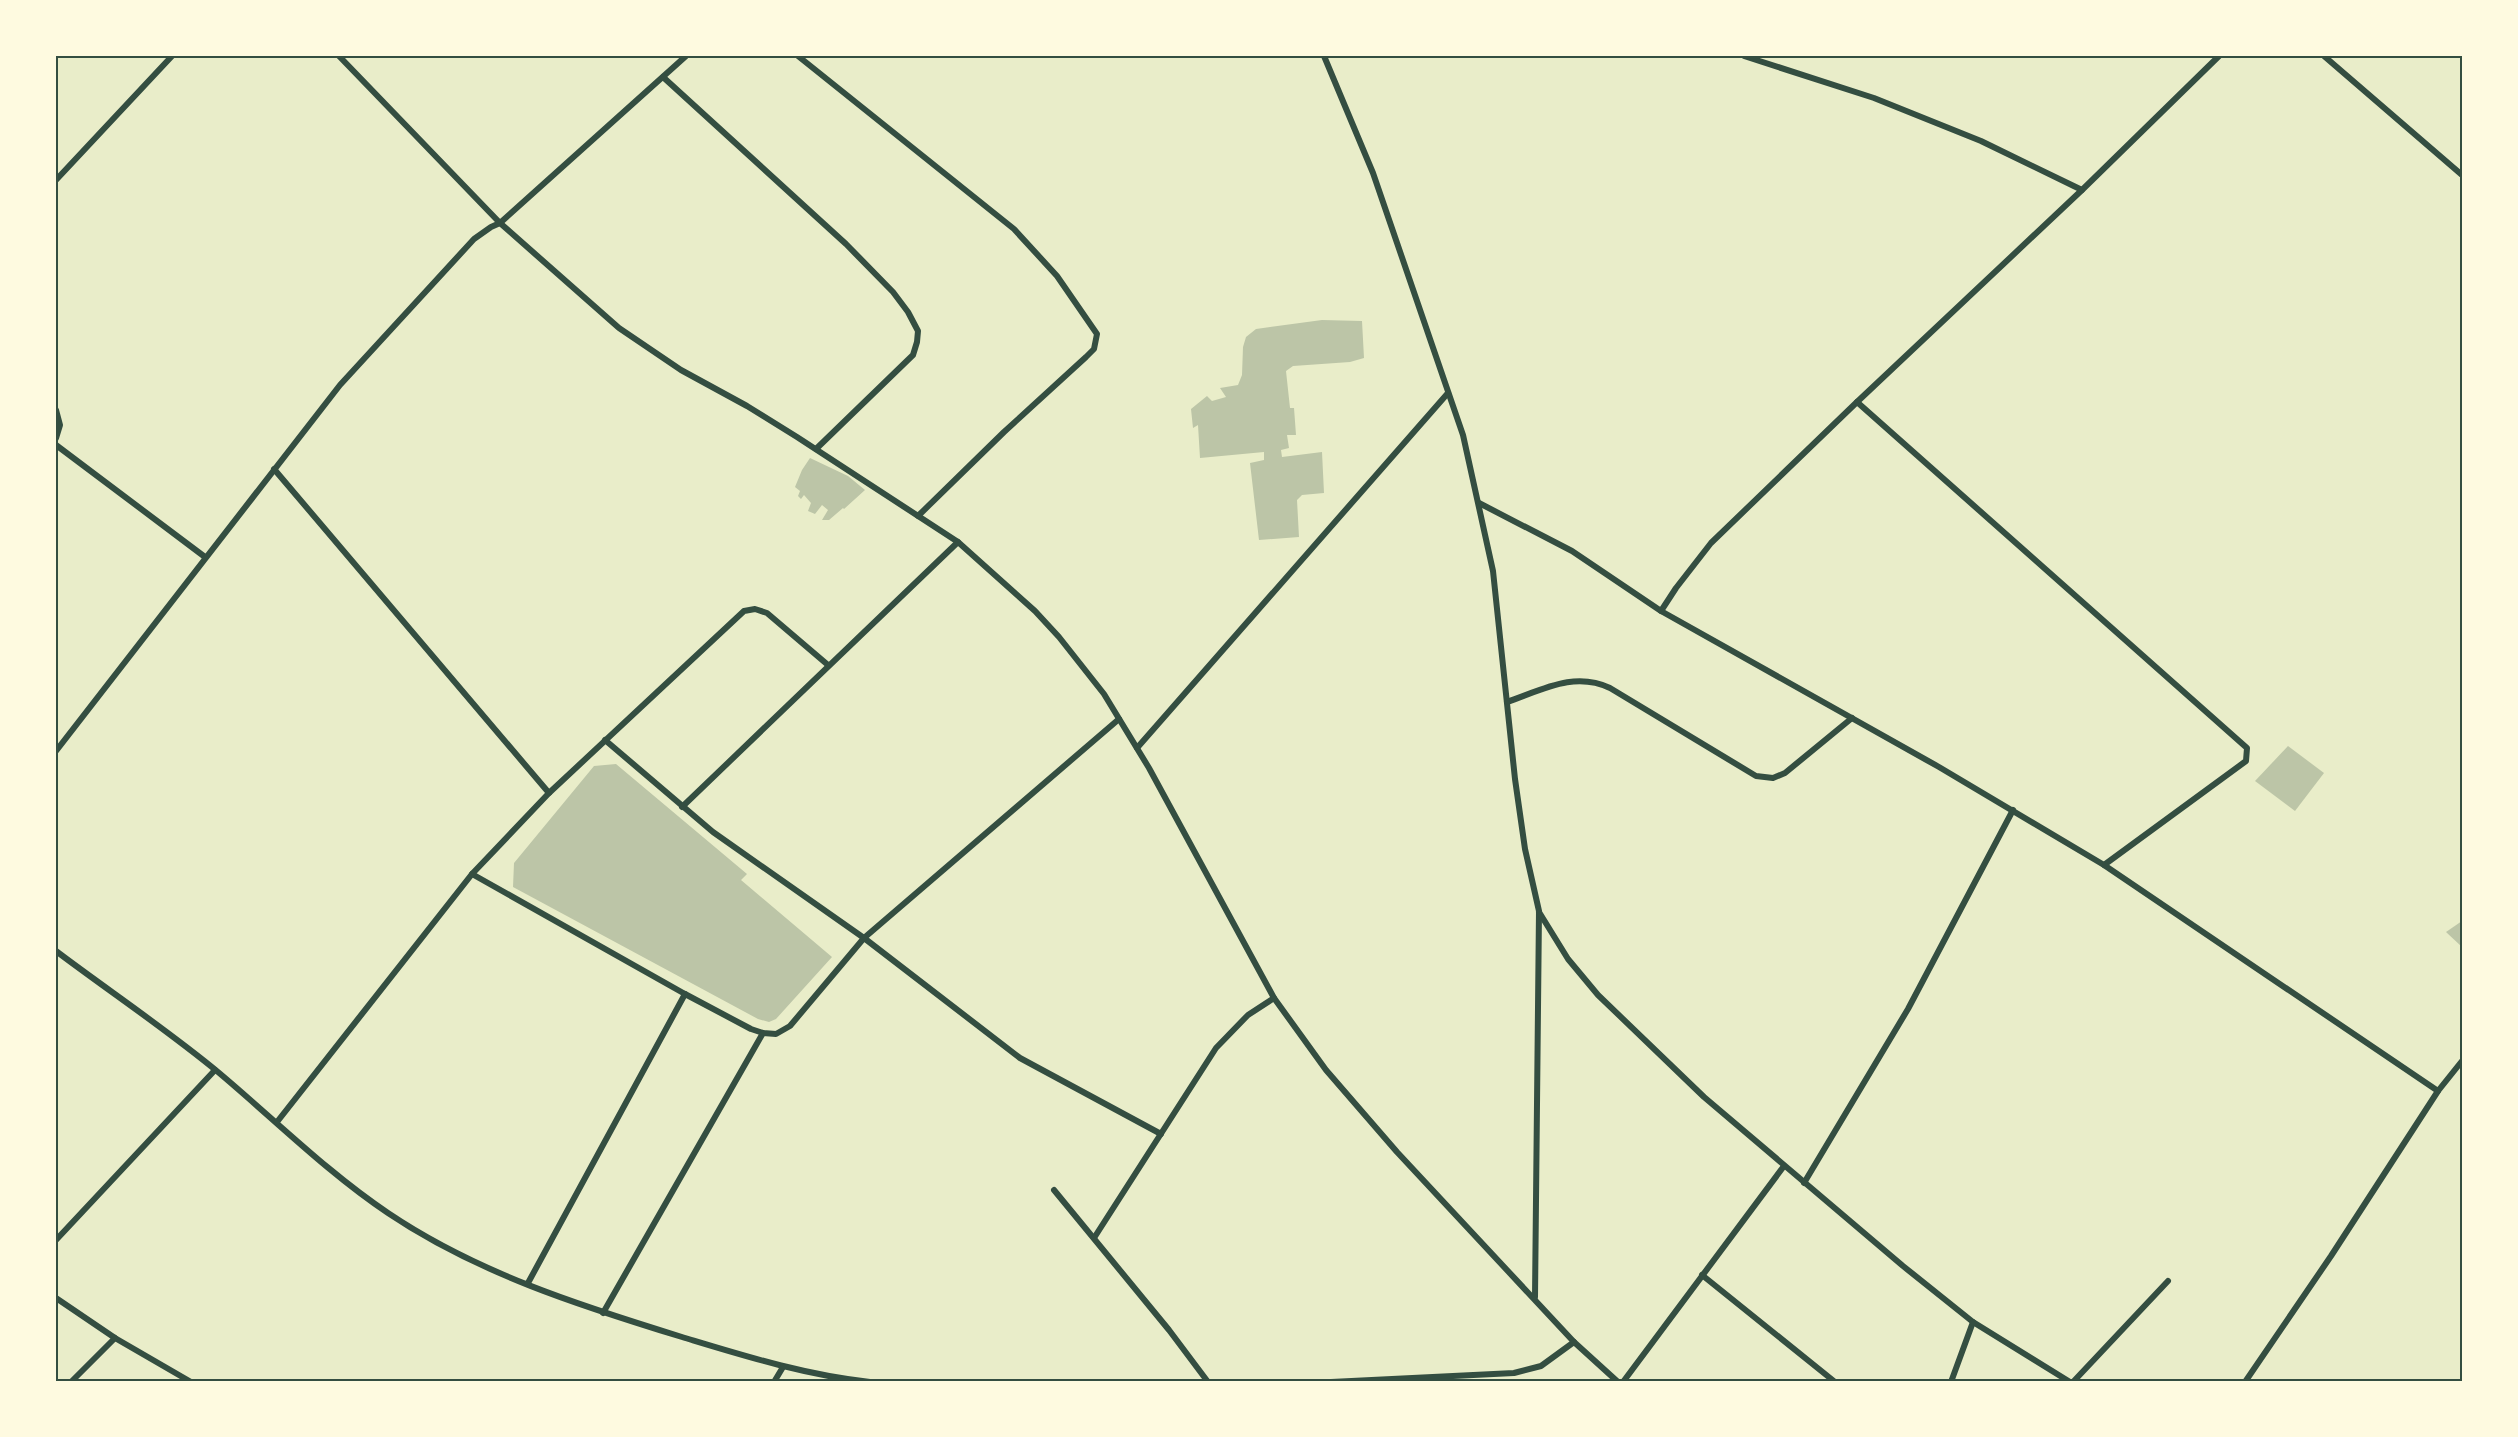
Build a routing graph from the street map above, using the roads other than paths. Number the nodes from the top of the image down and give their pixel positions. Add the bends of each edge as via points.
1 (172, 56) edge
2 (339, 56) edge
3 (686, 56) edge
4 (798, 56) edge
5 (1324, 56) edge
6 (1744, 56) edge
7 (2219, 56) edge
8 (2325, 56) edge
9 (663, 77) junction
10 (2463, 175) edge
11 (56, 180) edge
12 (2082, 190) junction
13 (500, 223) junction
14 (1448, 393) junction
15 (1857, 402) junction
16 (56, 410) edge
17 (56, 438) edge
18 (56, 445) edge
19 (816, 449) junction
20 (274, 469) junction
21 (1479, 502) junction
22 (918, 516) junction
23 (958, 542) junction
24 (205, 557) junction
25 (1661, 611) junction
26 (828, 665) junction
27 (1507, 702) junction
28 (1852, 718) junction
29 (1119, 719) junction
30 (605, 740) junction
31 (1137, 748) junction
32 (56, 751) edge
33 (549, 793) junction
34 (682, 807) junction
35 (2013, 810) junction
36 (2104, 866) junction
37 (472, 874) junction
38 (1539, 911) junction
39 (864, 938) junction
40 (56, 951) edge
41 (685, 994) junction
42 (1274, 998) junction
43 (763, 1033) junction
44 (2463, 1061) edge
45 (215, 1070) junction
46 (2439, 1091) junction
47 (277, 1122) junction
48 (1161, 1134) junction
49 (1784, 1166) junction
50 (1804, 1184) junction
51 (1054, 1190) dead end
52 (1094, 1238) junction
53 (56, 1240) edge
54 (1702, 1275) junction
55 (2168, 1281) dead end
56 (528, 1283) junction
57 (56, 1298) edge
58 (1534, 1298) junction
59 (603, 1312) junction
60 (1973, 1322) junction
61 (115, 1338) junction
62 (1574, 1342) junction
63 (783, 1367) junction
64 (71, 1382) edge
65 (192, 1382) edge
66 (774, 1382) edge
67 (870, 1382) edge
68 (1208, 1382) edge
69 (1331, 1382) edge
70 (1618, 1382) edge
71 (1623, 1382) edge
72 (1835, 1382) edge
73 (1951, 1382) edge
74 (2072, 1382) edge
75 (2245, 1382) edge

1 - 11 street
2 - 13 street
3 - 9 street
4 - 22 street via 1014,229 1057,276 1097,334 1090,353
5 - 14 street via 1373,173
6 - 12 street via 1885,103 1980,141
7 - 12 street
8 - 10 street
9 - 13 street
9 - 19 street via 869,266 908,312 918,331 913,355
12 - 15 street
13 - 19 street via 649,350
13 - 20 street via 474,239 375,345
14 - 21 street
14 - 31 street
15 - 25 street via 1711,543
15 - 36 street via 2247,748 2246,761
16 - 17 street via 60,425
18 - 24 street
19 - 22 street
20 - 24 street
20 - 33 street
21 - 25 street via 1572,551
21 - 27 street via 1493,571
22 - 23 street
23 - 26 street
23 - 29 street via 1004,581 1059,637
24 - 32 street
25 - 28 street
26 - 30 street via 767,613 744,611
26 - 34 street
27 - 28 street via 1574,680 1595,681 1756,776 1773,777 1785,773
27 - 38 street via 1521,819
28 - 35 street
29 - 31 street
29 - 39 street
30 - 33 street
30 - 34 street
31 - 42 street
33 - 37 street
34 - 39 street
35 - 36 street
35 - 50 street via 1908,1009
36 - 46 street
37 - 41 street
37 - 47 street
38 - 49 street via 1568,959 1598,995 1704,1097
38 - 58 street
39 - 43 street via 790,1026 776,1034
39 - 48 street via 1020,1058
40 - 45 street
41 - 43 street
41 - 56 street
42 - 48 street via 1248,1015 1216,1048
42 - 58 street via 1359,1109
43 - 59 street
44 - 46 street
45 - 47 street
45 - 53 street
46 - 75 street
47 - 56 street via 395,1218 454,1252
48 - 52 street
49 - 50 street
49 - 54 street
50 - 60 street
51 - 52 street
52 - 68 street
54 - 71 street
54 - 72 street
55 - 74 street
56 - 59 street
57 - 61 street
58 - 62 street
59 - 63 street
60 - 73 street
60 - 74 street
61 - 64 street
61 - 65 street
62 - 69 street via 1541,1366 1514,1373
62 - 70 street
63 - 66 street
63 - 67 street

